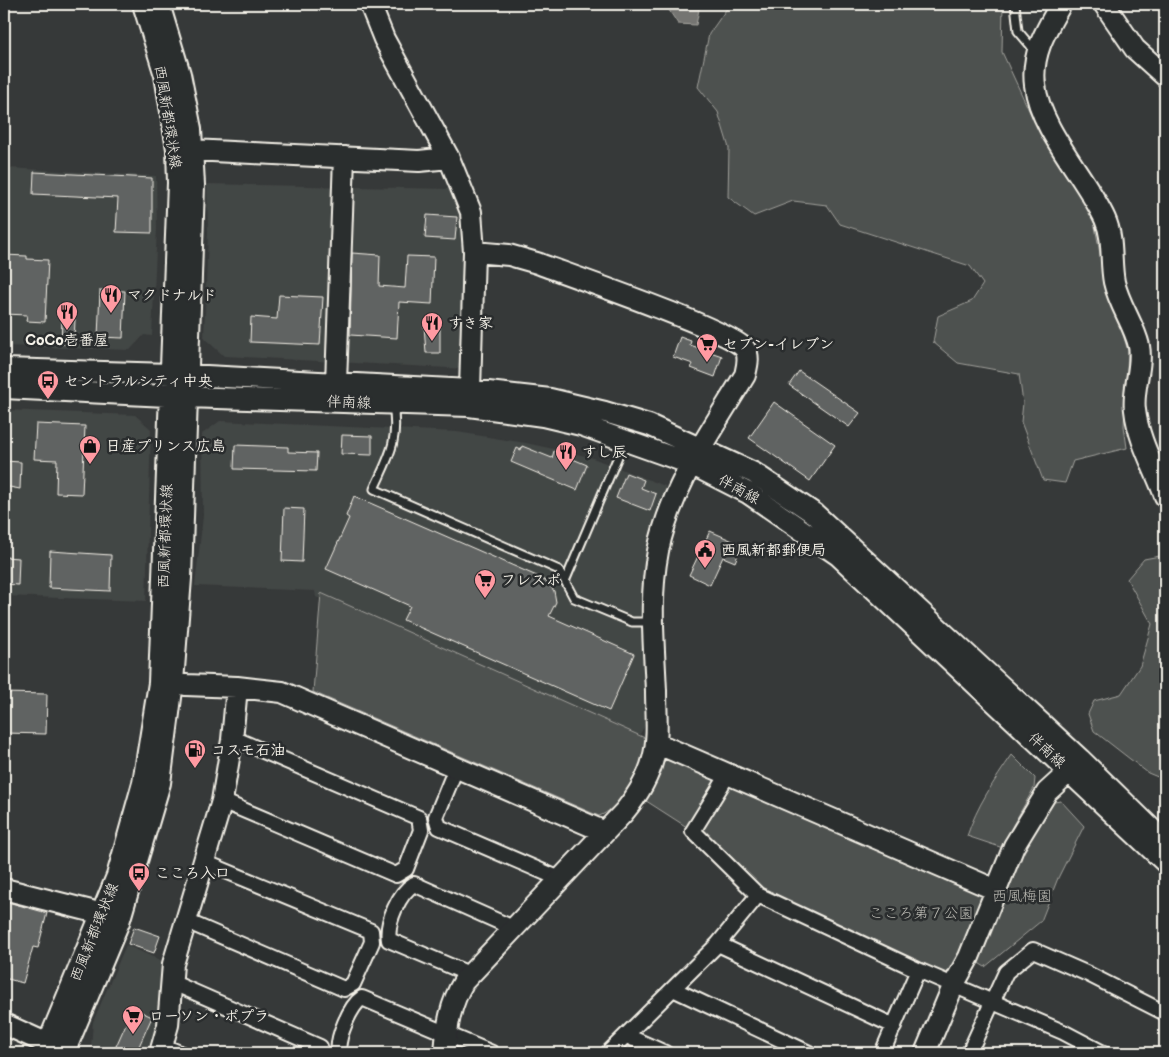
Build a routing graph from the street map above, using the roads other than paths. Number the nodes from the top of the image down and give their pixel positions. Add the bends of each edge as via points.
1 (143, 4) edge
2 (159, 4) edge
3 (370, 4) edge
4 (1015, 4) edge
5 (1104, 4) edge
6 (1057, 11) edge
7 (1038, 49) junction
8 (1165, 76) edge
9 (192, 150) junction
10 (344, 157) junction
11 (449, 158) junction
12 (474, 252) junction
13 (4, 369) edge
14 (179, 375) junction
15 (336, 383) junction
16 (4, 388) edge
17 (470, 390) junction
18 (178, 396) junction
19 (393, 403) junction
20 (621, 437) junction
21 (695, 456) junction
22 (1165, 496) edge
23 (566, 579) junction
24 (653, 622) junction
25 (173, 682) junction
26 (237, 687) junction
27 (232, 738) junction
28 (656, 744) junction
29 (456, 768) junction
30 (1070, 771) junction
31 (729, 774) junction
32 (222, 801) junction
33 (605, 832) junction
34 (1165, 842) edge
35 (204, 862) junction
36 (1165, 862) edge
37 (560, 879) junction
38 (4, 889) edge
39 (996, 890) junction
40 (758, 895) junction
41 (101, 917) junction
42 (186, 921) junction
43 (513, 928) junction
44 (718, 944) junction
45 (918, 970) junction
46 (469, 974) junction
47 (171, 982) junction
48 (954, 984) junction
49 (673, 990) junction
50 (992, 1000) junction
51 (1165, 1013) edge
52 (4, 1024) edge
53 (894, 1026) junction
54 (446, 1033) junction
55 (627, 1036) junction
56 (58, 1051) edge
57 (168, 1051) edge
58 (322, 1053) edge
59 (339, 1053) edge
60 (445, 1053) edge
61 (492, 1053) edge
62 (608, 1053) edge
63 (665, 1053) edge
64 (809, 1053) edge
65 (882, 1053) edge
66 (926, 1053) edge
67 (969, 1053) edge
68 (1103, 1053) edge

1 - 14 street, 西風新都環状線 via 165,76 176,149
2 - 9 street, 西風新都環状線 via 180,74
3 - 11 street via 384,39
4 - 7 lane via 1020,36
5 - 8 street via 1135,49
6 - 7 street
7 - 22 street via 1034,76 1039,104 1108,228 1116,290 1139,349 1134,402 1136,418
9 - 10 street
9 - 14 street, 西風新都環状線 via 194,185
10 - 11 street via 419,161
10 - 15 street
11 - 12 street via 471,212
12 - 17 street
12 - 21 street via 508,255 537,263 735,340 745,349 749,359 746,375
13 - 14 street, 伴南線
14 - 15 street, 伴南線
14 - 18 street, 西風新都環状線
15 - 17 street, 伴南線
16 - 18 street, 伴南線
17 - 21 street, 伴南線 via 550,399 605,412 649,425
18 - 19 street, 伴南線
18 - 25 street, 西風新都環状線 via 181,578
18 - 41 street, 西風新都環状線 via 159,683 143,783 117,876
19 - 20 street, 伴南線 via 469,406 543,416
19 - 23 lane via 396,422 394,444 374,489 559,570
20 - 21 street, 伴南線
20 - 23 lane via 619,454
21 - 24 street via 658,549
21 - 30 street, 伴南線 via 838,555
21 - 34 street, 伴南線 via 754,473 815,514
23 - 24 lane via 574,598 632,622
24 - 28 street
25 - 26 street
25 - 56 street, 西風新都環状線 via 160,783 119,922
26 - 27 street
26 - 29 street via 282,692
27 - 32 street
27 - 32 street via 419,818 421,830 406,869 396,875
28 - 31 street
28 - 33 street via 652,765 642,786
29 - 33 street
29 - 37 street via 436,817 439,827
30 - 36 street, 伴南線
30 - 39 street via 1047,792 1014,846
31 - 39 street
31 - 40 street via 692,831
32 - 35 street
33 - 37 street
35 - 42 street
35 - 42 street via 371,931 372,942 354,984 344,989
37 - 43 street
38 - 41 street via 91,911
39 - 48 street via 969,957
40 - 44 street
40 - 45 street
41 - 56 street, 西風新都環状線
42 - 47 street
43 - 46 street
43 - 46 street via 414,884 405,890 388,930 389,940
44 - 49 street
44 - 53 street
45 - 48 street
45 - 53 street
46 - 54 street via 452,1004
47 - 57 street
47 - 58 street via 320,1047
48 - 50 street
48 - 66 street
49 - 55 street
49 - 64 street
50 - 51 street via 1006,972 1033,950
50 - 67 street
50 - 68 street
52 - 56 street
53 - 65 street
54 - 59 street via 362,998 355,1003 337,1044
54 - 60 street
54 - 61 street
55 - 62 street
55 - 63 street

